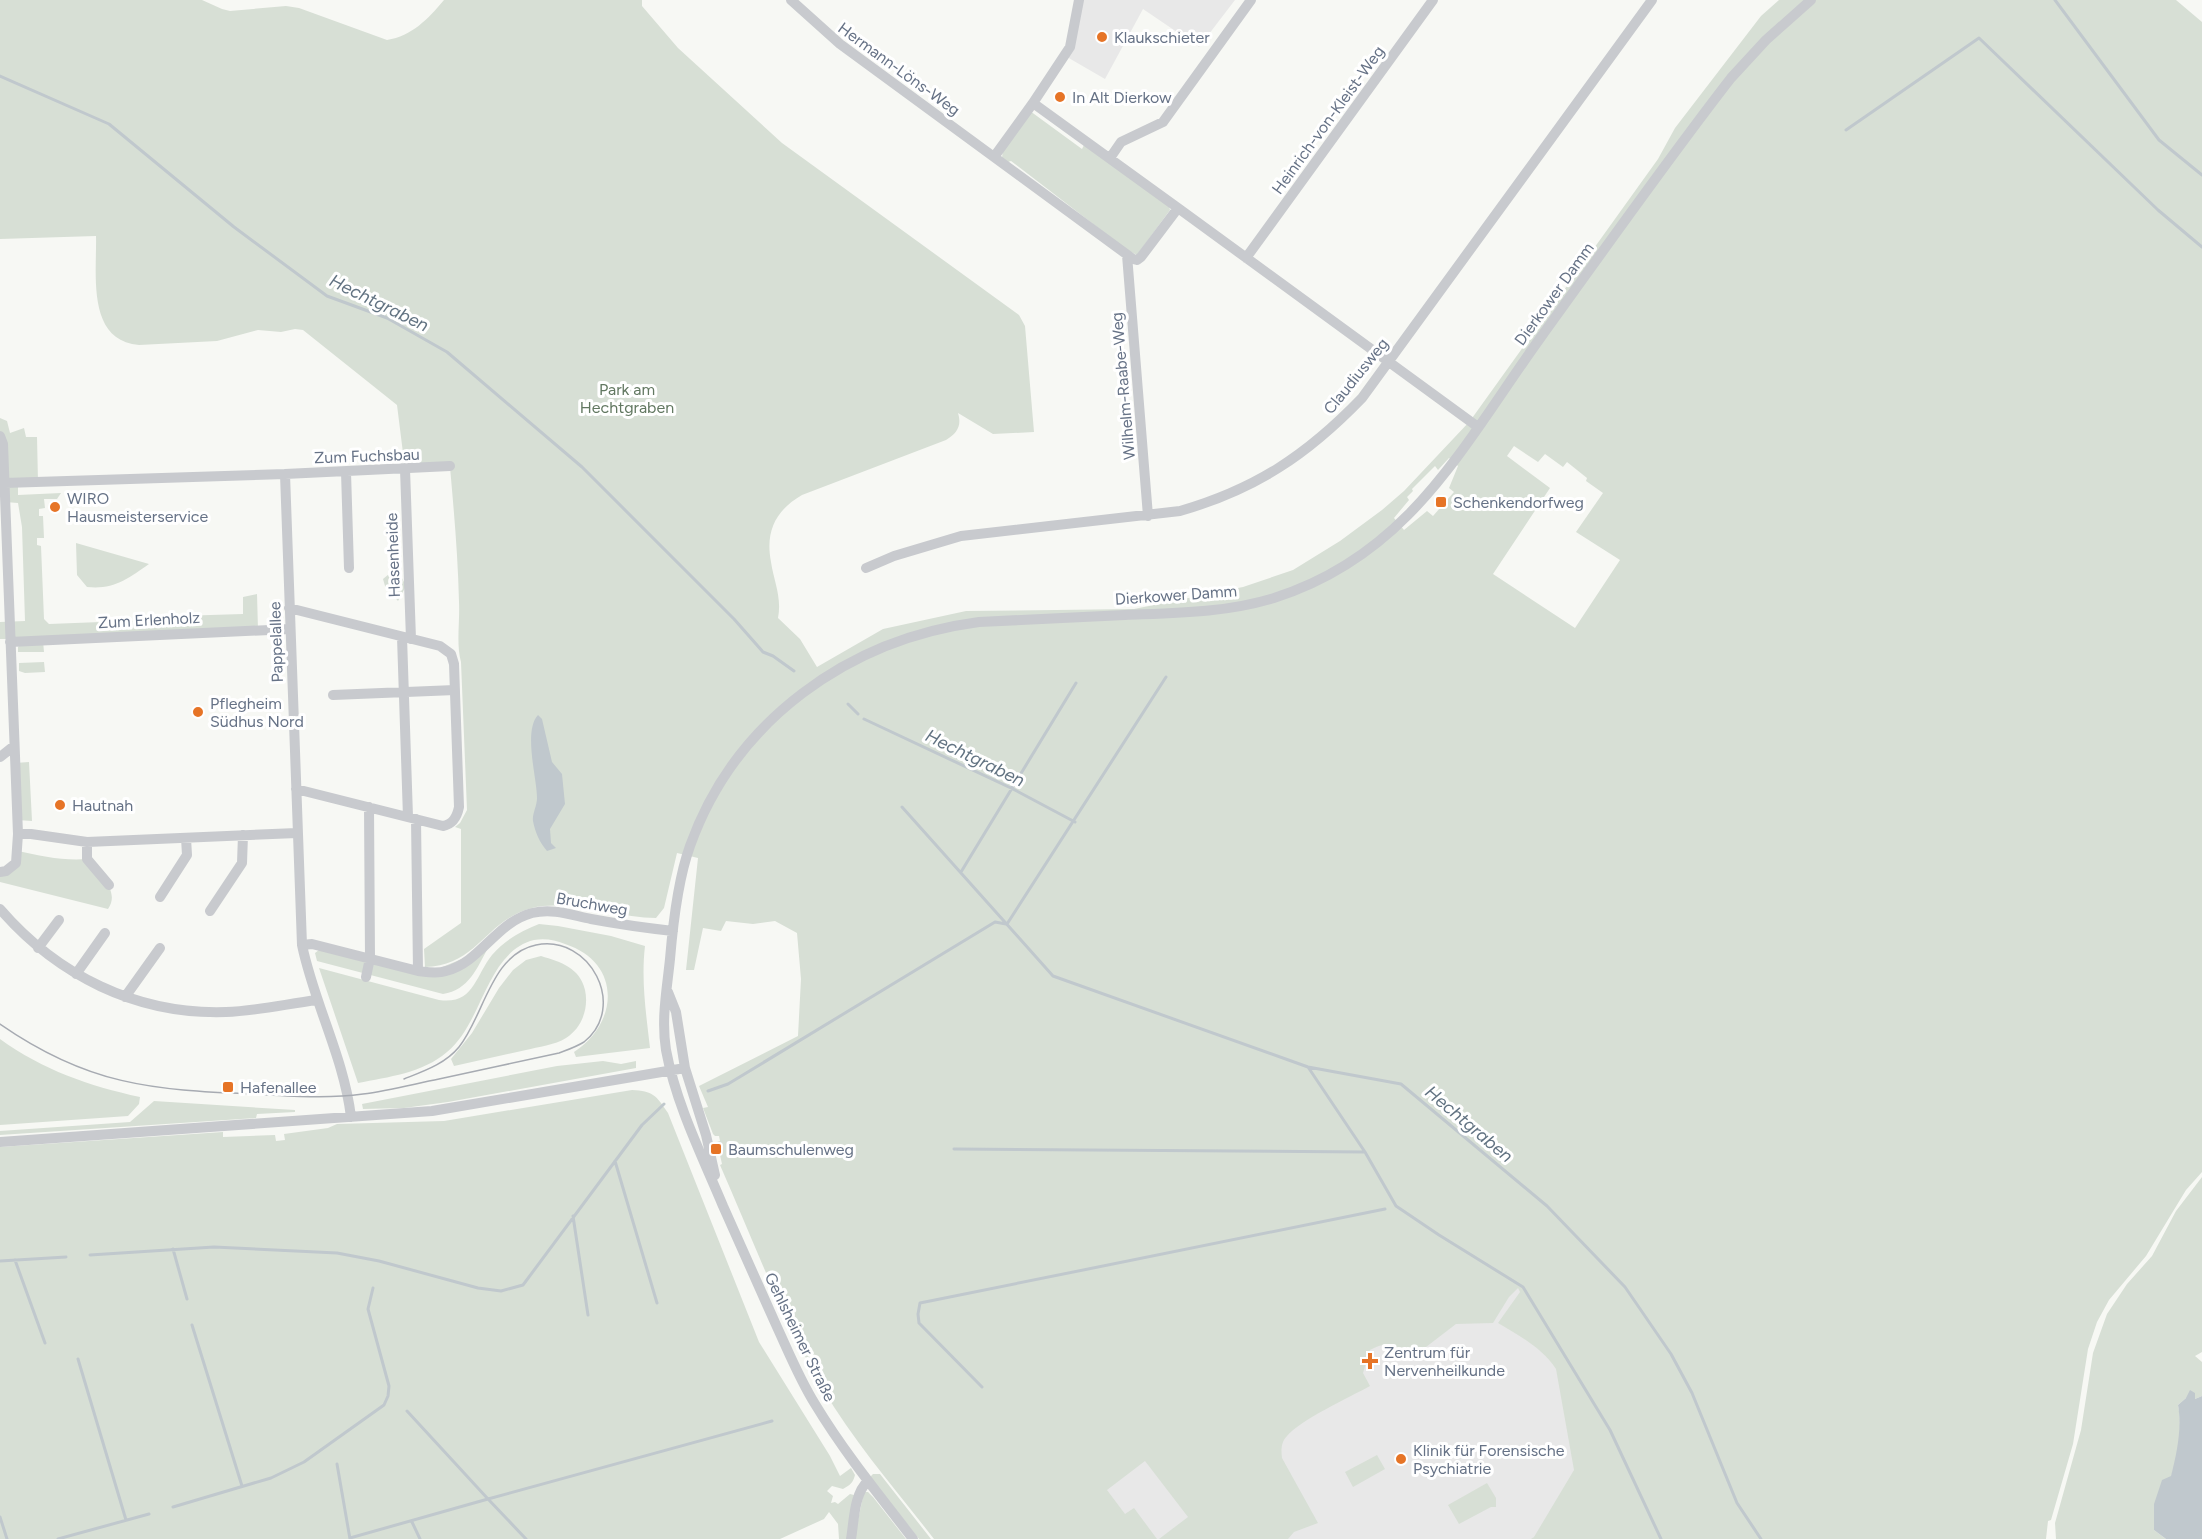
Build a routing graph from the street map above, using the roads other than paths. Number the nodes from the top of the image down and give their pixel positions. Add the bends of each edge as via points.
1 (791, 0) edge
2 (1079, 0) edge
3 (1251, 0) edge
4 (1433, 0) edge
5 (1652, 0) edge
6 (1811, 0) edge
7 (1033, 103) junction
8 (994, 157) junction
9 (1110, 158) junction
10 (1178, 208) junction
11 (1127, 255) junction
12 (1246, 258) junction
13 (1390, 361) junction
14 (1478, 427) junction
15 (0, 436) edge
16 (450, 466) dead end
17 (405, 469) junction
18 (346, 472) junction
19 (285, 474) junction
20 (4, 483) junction
21 (1148, 516) junction
22 (349, 568) dead end
23 (866, 568) dead end
24 (289, 608) junction
25 (290, 629) junction
26 (407, 638) junction
27 (10, 642) junction
28 (455, 690) junction
29 (404, 693) junction
30 (333, 695) dead end
31 (14, 746) junction
32 (0, 757) edge
33 (296, 789) junction
34 (369, 807) junction
35 (412, 818) junction
36 (297, 833) junction
37 (18, 834) junction
38 (243, 835) junction
39 (186, 838) junction
40 (87, 842) junction
41 (0, 872) edge
42 (109, 885) dead end
43 (160, 897) dead end
44 (0, 909) edge
45 (210, 911) dead end
46 (59, 920) dead end
47 (673, 932) junction
48 (105, 933) dead end
49 (302, 945) junction
50 (38, 948) junction
51 (160, 948) dead end
52 (370, 958) junction
53 (418, 971) junction
54 (76, 974) junction
55 (366, 977) dead end
56 (668, 992) junction
57 (125, 996) junction
58 (316, 1000) junction
59 (685, 1068) junction
60 (671, 1071) junction
61 (351, 1117) junction
62 (0, 1142) edge
63 (719, 1196) junction
64 (864, 1486) junction
65 (851, 1539) edge
66 (913, 1539) edge

1 - 8 street, Hermann-Löns-Weg via 840,44
2 - 7 street via 1070,46
3 - 9 street via 1163,122 1121,142
4 - 12 street, Heinrich-von-Kleist-Weg
5 - 13 street, Claudiusweg
6 - 14 street, Dierkower Damm via 1731,78
7 - 8 street
7 - 9 street
8 - 11 street, Hermann-Löns-Weg
9 - 10 street
10 - 11 street via 1141,257 1137,260
10 - 12 street
11 - 21 street, Wilhelm-Raabe-Weg
12 - 13 street
13 - 14 street
13 - 21 street, Claudiusweg via 1362,398 1299,456 1242,490 1180,511
14 - 47 street, Dierkower Damm via 1442,479 1398,526 1342,567 1291,591 1232,609 1205,612 979,622 945,627 893,643 836,671 796,698 763,728 724,778 689,849
15 - 20 street
16 - 17 street, Zum Fuchsbau
17 - 18 street, Zum Fuchsbau
17 - 26 street, Hasenheide
18 - 19 street, Zum Fuchsbau
18 - 22 street
19 - 20 street
19 - 24 street, Pappelallee
20 - 27 street
21 - 23 street, Claudiusweg via 961,536
24 - 25 street, Pappelallee
24 - 26 street
25 - 27 street, Zum Erlenholz
25 - 33 street, Pappelallee
26 - 28 street via 440,646 451,654
26 - 29 street, Hasenheide
27 - 31 street
28 - 29 street
28 - 35 street via 458,814 442,826
29 - 30 street
29 - 35 street, Hasenheide
31 - 32 street
31 - 37 street
33 - 34 street
33 - 36 street, Pappelallee
34 - 35 street
34 - 52 street
35 - 53 street
36 - 38 street
36 - 49 street, Pappelallee
37 - 40 street
37 - 41 street via 16,863
38 - 39 street
38 - 45 street via 242,863
39 - 40 street
39 - 43 street via 187,855
40 - 42 street via 87,859
44 - 50 street
46 - 50 street
47 - 53 street, Bruchweg via 558,911 540,912 509,922 458,967 444,972
47 - 56 street, Dierkower Damm
48 - 54 street
49 - 52 street, Bruchweg
49 - 58 street, Pappelallee
50 - 54 street
51 - 57 street
52 - 53 street, Bruchweg
52 - 55 street
54 - 57 street
56 - 59 street, Dierkower Damm via 676,1012
56 - 60 street, Dierkower Damm via 663,1012
57 - 58 street via 168,1008 210,1012
58 - 61 street, Pappelallee via 347,1089
59 - 60 street
59 - 63 street, Gehlsheimer Straße via 706,1135
60 - 61 street via 432,1111
60 - 63 street, Gehlsheimer Straße
61 - 62 street
63 - 64 street, Gehlsheimer Straße via 802,1381
64 - 65 street
64 - 66 street, Gehlsheimer Straße

